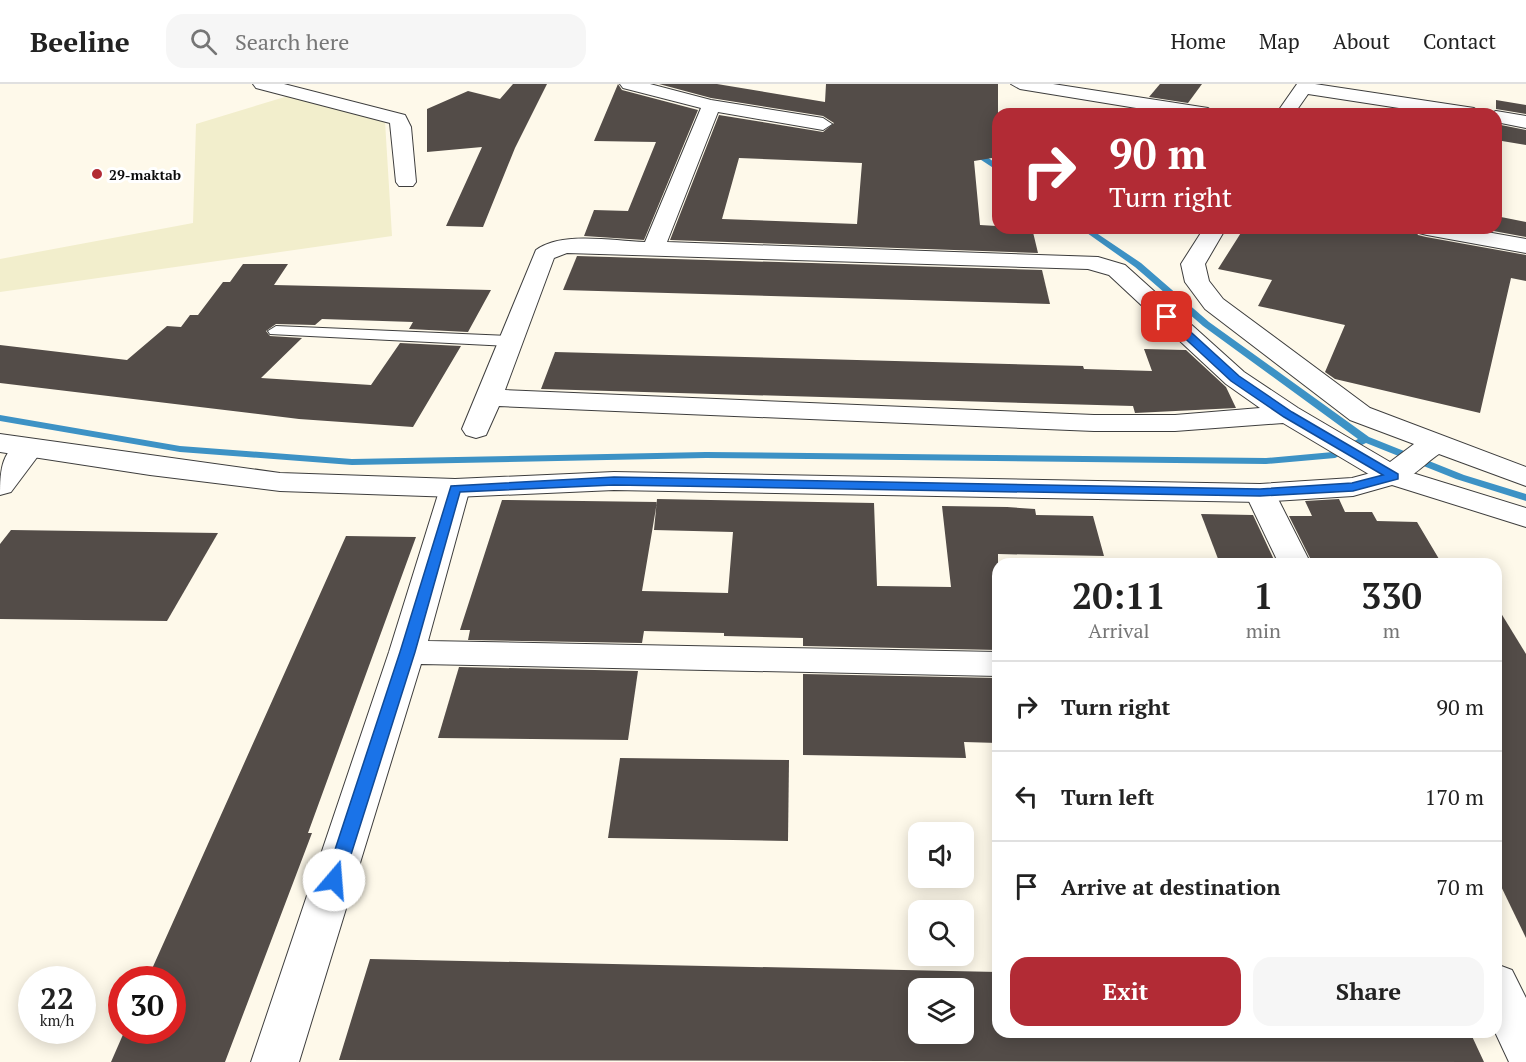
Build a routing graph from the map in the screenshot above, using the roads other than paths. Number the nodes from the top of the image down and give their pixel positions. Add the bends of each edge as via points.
1 (262, 84) edge
2 (629, 84) edge
3 (1020, 84) edge
4 (1305, 86) edge
5 (711, 105) junction
6 (1170, 108) edge
7 (1289, 108) edge
8 (1438, 108) edge
9 (1502, 118) edge
10 (1526, 122) edge
11 (823, 124) dead end
12 (406, 182) dead end
13 (1211, 234) edge
14 (1460, 234) edge
15 (1526, 246) edge
16 (654, 247) junction
17 (276, 331) dead end
18 (509, 341) junction
19 (487, 397) junction
20 (1288, 414) junction
21 (476, 429) dead end
22 (1434, 444) junction
23 (14, 446) edge
24 (1399, 470) junction
25 (1526, 477) edge
26 (0, 486) edge
27 (455, 488) junction
28 (1260, 493) junction
29 (1526, 518) edge
30 (1292, 558) edge
31 (407, 652) junction
32 (992, 664) edge
33 (1502, 997) edge
34 (1526, 1047) edge
35 (275, 1062) edge

1 - 12 street via 398,119
2 - 5 street
3 - 6 street
4 - 7 street
4 - 8 street
5 - 11 street
5 - 16 street
9 - 10 street
13 - 22 street via 1192,264 1192,273 1203,293 1360,414
14 - 15 street
16 - 18 street via 552,249 544,255
16 - 20 street via 1104,265 1117,270 1235,378
17 - 18 lane
18 - 19 street
19 - 20 street via 1094,423 1175,423
19 - 21 street
20 - 24 street via 1366,460
22 - 24 street
22 - 25 street
23 - 26 street
23 - 27 street via 280,482
24 - 28 street via 1353,487
24 - 29 street
27 - 28 street via 614,481
27 - 31 street
28 - 30 street
31 - 32 street
31 - 35 street
33 - 34 street

